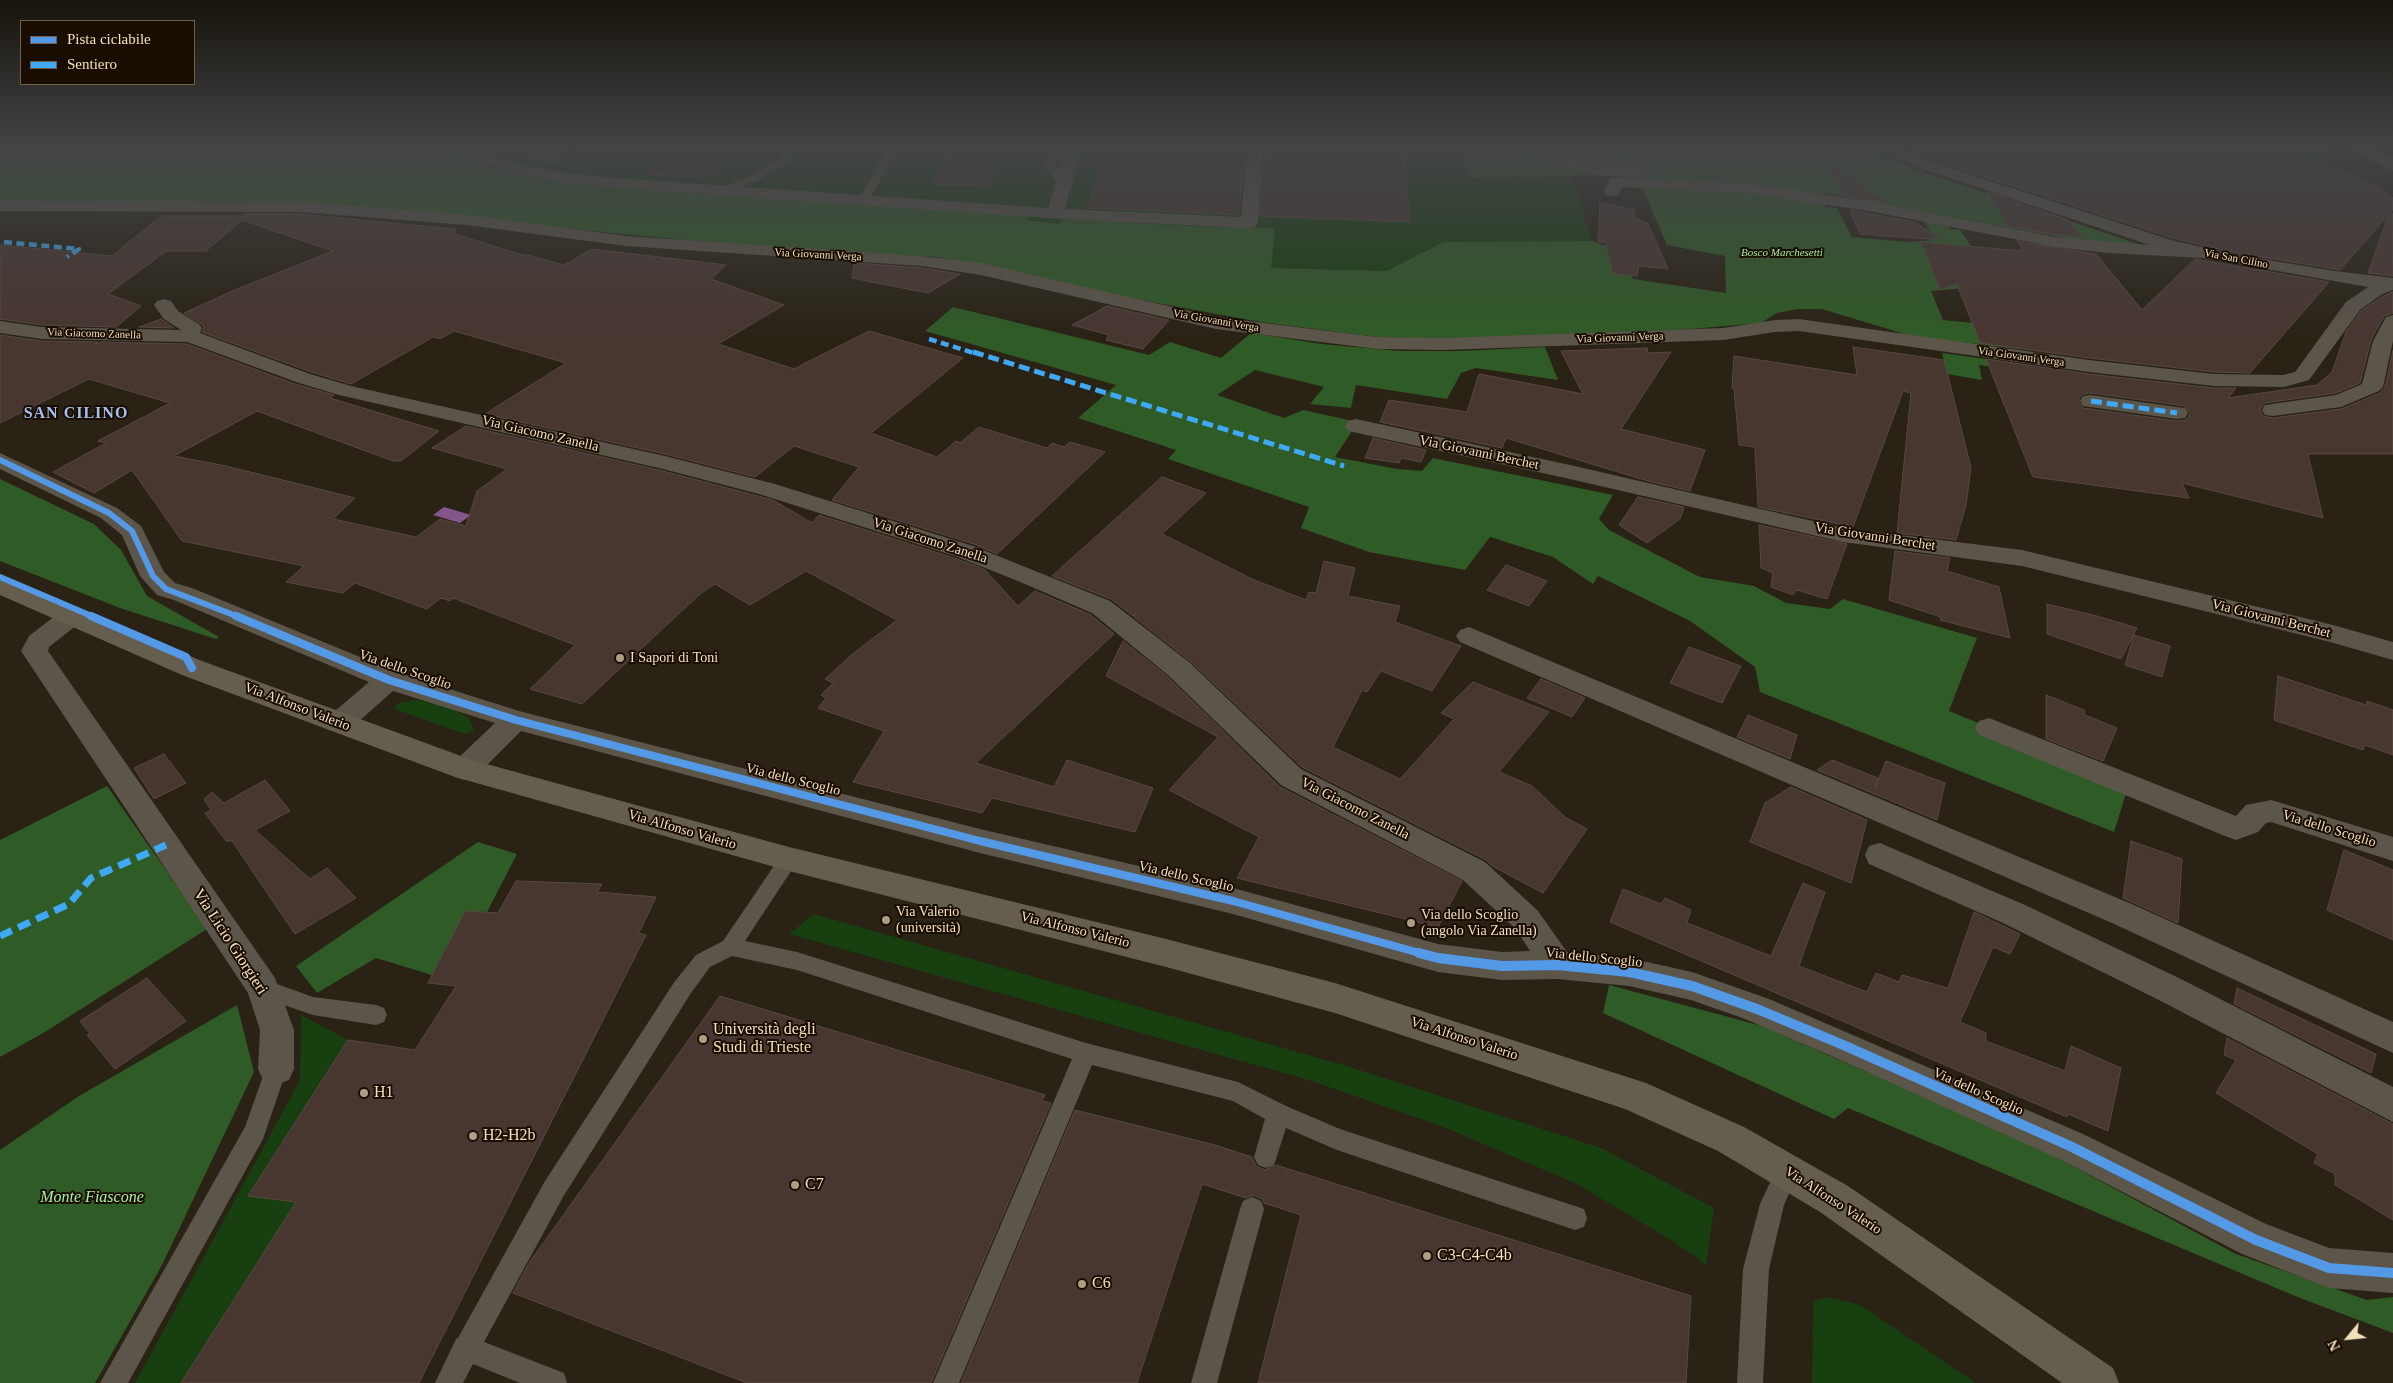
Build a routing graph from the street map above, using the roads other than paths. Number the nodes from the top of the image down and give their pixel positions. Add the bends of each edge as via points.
1 (359, 212) edge
2 (1047, 212) edge
3 (1055, 212) joint
4 (1250, 212) edge
5 (1897, 212) edge
6 (2068, 212) edge
7 (2206, 253) junction
8 (2393, 284) edge
9 (164, 304) dead end
10 (2393, 322) edge
11 (0, 327) edge
12 (189, 336) junction
13 (2091, 401) dead end
14 (2273, 410) dead end
15 (2177, 413) dead end
16 (1356, 426) dead end
17 (0, 460) edge
18 (0, 585) edge
19 (73, 615) junction
20 (1469, 636) dead end
21 (2393, 651) edge
22 (389, 680) junction
23 (516, 720) junction
24 (339, 723) junction
25 (1989, 728) dead end
26 (465, 770) junction
27 (2393, 849) edge
28 (1880, 855) dead end
29 (789, 859) junction
30 (730, 947) junction
31 (1556, 965) junction
32 (263, 988) junction
33 (376, 1015) dead end
34 (2393, 1038) edge
35 (1086, 1053) junction
36 (276, 1069) joint
37 (2393, 1106) edge
38 (1278, 1114) junction
39 (1266, 1157) dead end
40 (1787, 1171) junction
41 (1252, 1209) dead end
42 (1575, 1218) dead end
43 (2393, 1273) edge
44 (465, 1348) junction
45 (113, 1383) edge
46 (448, 1383) edge
47 (554, 1383) edge
48 (946, 1383) edge
49 (1204, 1383) edge
50 (1750, 1383) edge
51 (2098, 1383) edge

1 - 8 street, Via Giovanni Verga via 467,220 626,241 922,261 981,269 1216,323 1377,342 1444,344 1723,334 1799,325 2089,366 2214,380 2284,381 2302,376 2353,306 2375,290
2 - 3 street
3 - 4 street via 1249,223
5 - 7 street via 2056,242
6 - 7 street, Via San Cilino via 2166,244
7 - 8 street, Via San Cilino via 2335,277
9 - 12 street via 172,315 192,328
10 - 14 street via 2383,341 2372,387 2341,401
11 - 12 street, Via Giacomo Zanella via 42,333
12 - 31 street, Via Giacomo Zanella via 346,391 656,461 774,492 964,551 1101,607 1179,669 1291,777 1474,871 1527,920
13 - 15 street
16 - 21 street, Via Giovanni Berchet via 1843,535 2022,558
17 - 22 street, Via dello Scoglio via 109,513 132,531 153,576 166,589
18 - 19 main road, Via Alfonso Valerio
19 - 24 main road, Via Alfonso Valerio via 192,668
19 - 32 street, Via Licio Giorgieri via 38,642 34,651
20 - 34 street via 2123,914
22 - 23 street, Via dello Scoglio
22 - 24 street
23 - 26 street
23 - 31 street, Via dello Scoglio via 980,841 1233,901 1438,958 1502,966
24 - 26 main road, Via Alfonso Valerio
25 - 27 street, Via dello Scoglio via 2236,828 2247,824 2257,813 2271,811
26 - 29 main road, Via Alfonso Valerio
28 - 37 street via 2014,914 2167,988
29 - 30 lane
29 - 40 main road, Via Alfonso Valerio via 1335,998 1633,1095 1731,1139
30 - 35 lane via 797,961
30 - 44 lane via 704,961 682,988 554,1189
31 - 43 street, Via dello Scoglio via 1629,972 1692,986 1757,1009 2070,1146 2256,1240 2329,1268
32 - 33 lane via 314,1006
32 - 36 street, Via Licio Giorgieri via 277,1030
35 - 38 lane via 1238,1092
35 - 48 lane
36 - 45 lane, Via Licio Giorgieri via 255,1131
38 - 39 lane
38 - 42 lane via 1337,1139
40 - 50 lane via 1772,1204 1756,1269
40 - 51 main road, Via Alfonso Valerio via 1834,1199
41 - 49 lane
44 - 46 lane
44 - 47 lane

